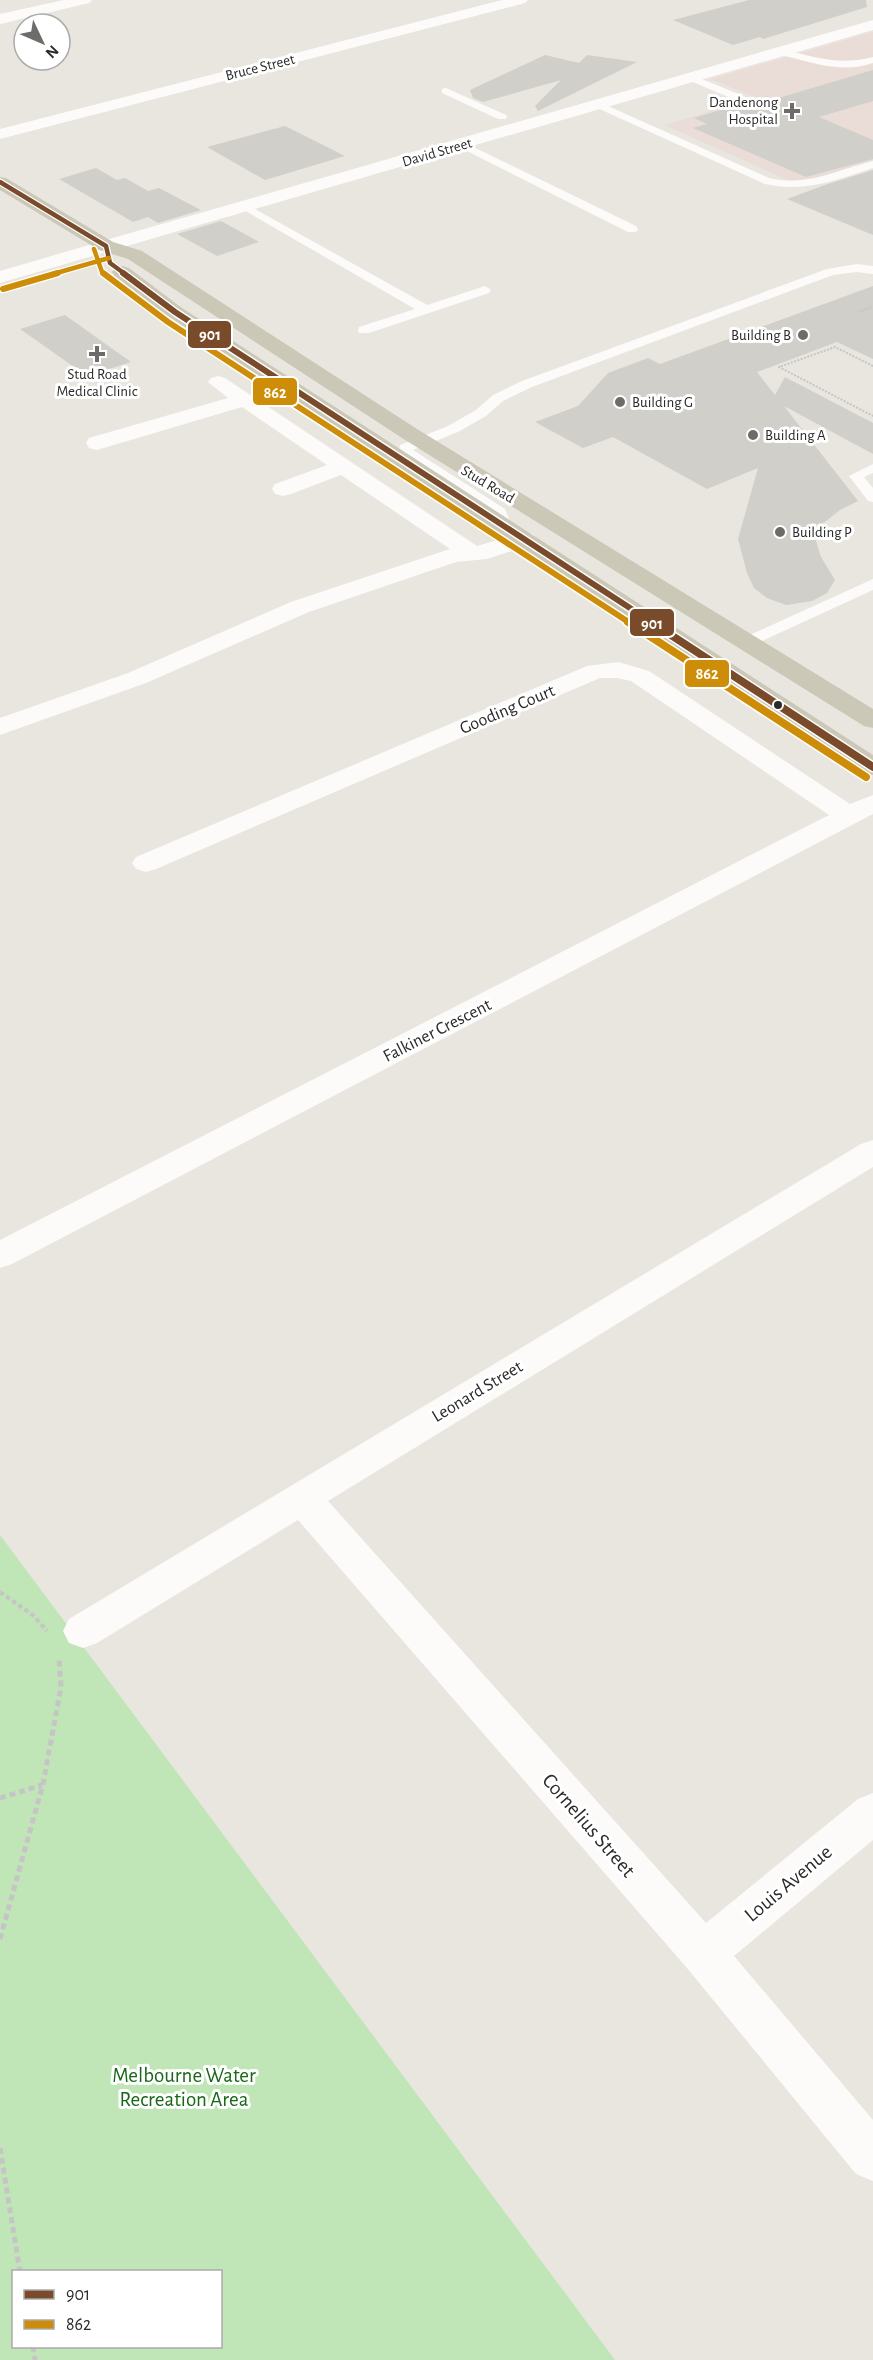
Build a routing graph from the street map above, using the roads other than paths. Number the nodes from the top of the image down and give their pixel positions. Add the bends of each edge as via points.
1 (84, 0) edge
2 (520, 0) edge
3 (0, 19) edge
4 (873, 25) edge
5 (782, 52) junction
6 (873, 60) edge
7 (692, 78) junction
8 (446, 91) dead end
9 (748, 102) dead end
10 (599, 105) junction
11 (502, 117) dead end
12 (0, 134) edge
13 (463, 145) junction
14 (873, 164) edge
15 (0, 182) edge
16 (246, 207) junction
17 (632, 229) dead end
18 (106, 246) junction
19 (873, 270) edge
20 (0, 277) edge
21 (485, 290) dead end
22 (426, 310) junction
23 (364, 330) dead end
24 (218, 382) dead end
25 (244, 400) junction
26 (420, 441) junction
27 (97, 443) dead end
28 (343, 468) junction
29 (873, 468) edge
30 (283, 489) dead end
31 (873, 498) edge
32 (515, 532) junction
33 (470, 552) junction
34 (873, 584) edge
35 (747, 642) junction
36 (873, 720) edge
37 (0, 726) edge
38 (873, 767) edge
39 (861, 810) edge
40 (146, 863) dead end
41 (873, 1152) edge
42 (0, 1255) edge
43 (301, 1497) junction
44 (64, 1640) road end
45 (873, 1813) edge
46 (703, 1953) junction
47 (873, 2157) edge

1 - 3 street
2 - 12 street, Bruce Street
4 - 5 street, David Street
5 - 6 lane via 841,65
5 - 7 street, David Street
7 - 9 lane
7 - 10 street, David Street
8 - 11 lane
10 - 13 street, David Street
10 - 14 lane via 781,186 800,187
13 - 16 street, David Street
13 - 17 lane
15 - 18 highway, Stud Road
16 - 18 street, David Street
16 - 22 lane
18 - 20 street, David Street
18 - 26 highway, Stud Road via 135,255
18 - 32 highway, Stud Road via 110,262 175,312
19 - 26 lane via 831,272 565,368 498,398 481,414 453,429
21 - 22 lane
22 - 23 lane
24 - 25 street
25 - 27 street
25 - 28 street
26 - 32 lane via 406,451 500,512
26 - 35 highway, Stud Road
28 - 30 street
28 - 33 street
29 - 31 lane via 856,476
32 - 33 street via 487,552
32 - 38 highway, Stud Road
33 - 37 street via 300,607 137,678
34 - 35 lane
35 - 36 highway, Stud Road
39 - 40 street, Gooding Court via 640,676 606,670
39 - 42 street, Falkiner Crescent
41 - 43 street, Leonard Street
43 - 44 street, Leonard Street
43 - 46 street, Cornelius Street
45 - 46 street, Louis Avenue
46 - 47 street, Cornelius Street

